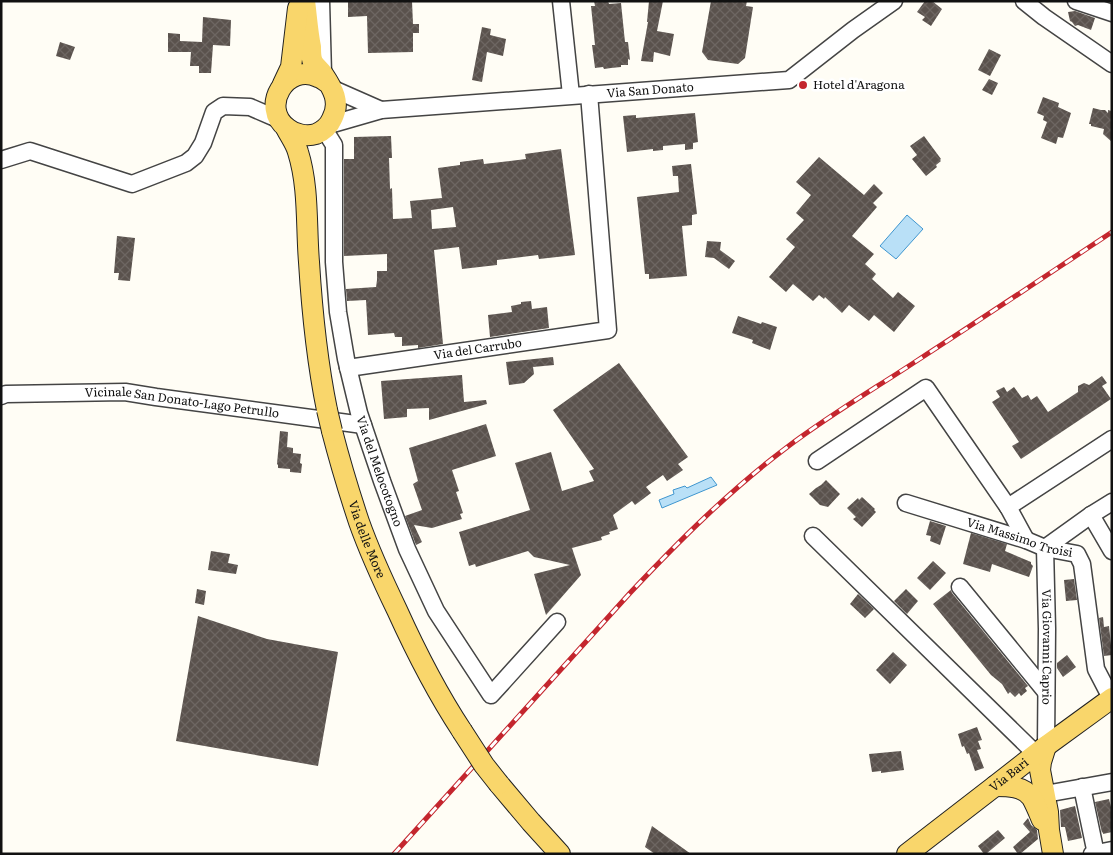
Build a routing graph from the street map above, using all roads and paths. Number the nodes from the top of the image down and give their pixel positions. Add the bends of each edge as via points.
1 (299, 1) edge
2 (305, 1) edge
3 (321, 1) edge
4 (561, 1) edge
5 (894, 1) edge
6 (1024, 1) edge
7 (1076, 1) edge
8 (1112, 13) edge
9 (1112, 64) edge
10 (327, 82) junction
11 (281, 87) junction
12 (589, 94) junction
13 (571, 95) junction
14 (250, 107) junction
15 (381, 110) junction
16 (283, 124) junction
17 (322, 130) junction
18 (1, 160) edge
19 (304, 176) junction
20 (348, 368) junction
21 (1, 396) edge
22 (364, 425) junction
23 (1110, 442) edge
24 (817, 461) dead end
25 (1112, 502) edge
26 (906, 503) dead end
27 (1008, 508) junction
28 (1091, 514) junction
29 (813, 536) dead end
30 (1026, 540) junction
31 (1045, 548) junction
32 (1112, 551) edge
33 (960, 587) dead end
34 (557, 622) dead end
35 (1046, 692) junction
36 (1112, 698) edge
37 (1038, 771) junction
38 (1112, 782) edge
39 (995, 786) junction
40 (1082, 787) junction
41 (1099, 853) edge
42 (560, 854) edge
43 (907, 854) edge
44 (1053, 854) edge

1 - 11 main road via 291,67
2 - 10 main road via 313,62
3 - 10 street
4 - 13 street
5 - 12 street, Via San Donato via 789,80
6 - 9 street
7 - 8 street
10 - 11 main road via 318,76 305,74 293,77
10 - 15 street
10 - 17 main road via 336,96 336,111
11 - 14 street
11 - 16 main road via 275,105
12 - 13 street, Via San Donato
12 - 20 street, Via del Carrubo via 608,330
13 - 15 street, Via San Donato
14 - 16 street
14 - 18 street via 223,106 214,112 195,156 186,163 132,184 30,151
15 - 17 street
16 - 17 main road via 300,135
16 - 19 main road via 298,150
17 - 19 main road via 308,152
17 - 20 street, Via del Melocotogno via 334,145 334,262 338,312
19 - 42 main road, Via delle More, bridge via 320,377 343,474 357,515 378,569 447,708 484,765
20 - 22 street, Via del Melocotogno
21 - 22 street, Vicinale San Donato-Lago Petrullo via 125,392
22 - 34 street, Via del Melocotogno via 407,549 436,611 491,695
23 - 27 street
24 - 27 street via 926,388
25 - 28 street
26 - 30 street, Via Massimo Troisi
27 - 30 street
28 - 31 street
28 - 32 street
29 - 37 street
30 - 31 street, Via Massimo Troisi
31 - 35 street, Via Giovanni Caprio
31 - 36 street, Via Massimo Troisi via 1077,554 1080,559 1096,669
33 - 35 street
35 - 37 street, Via Giovanni Caprio
36 - 37 main road, Via Bari
37 - 39 main road, Via Bari
37 - 39 main road via 1020,789
37 - 40 street via 1065,790
37 - 44 main road via 1039,815 1049,830
38 - 40 street
39 - 43 main road, Via Bari
40 - 41 street

